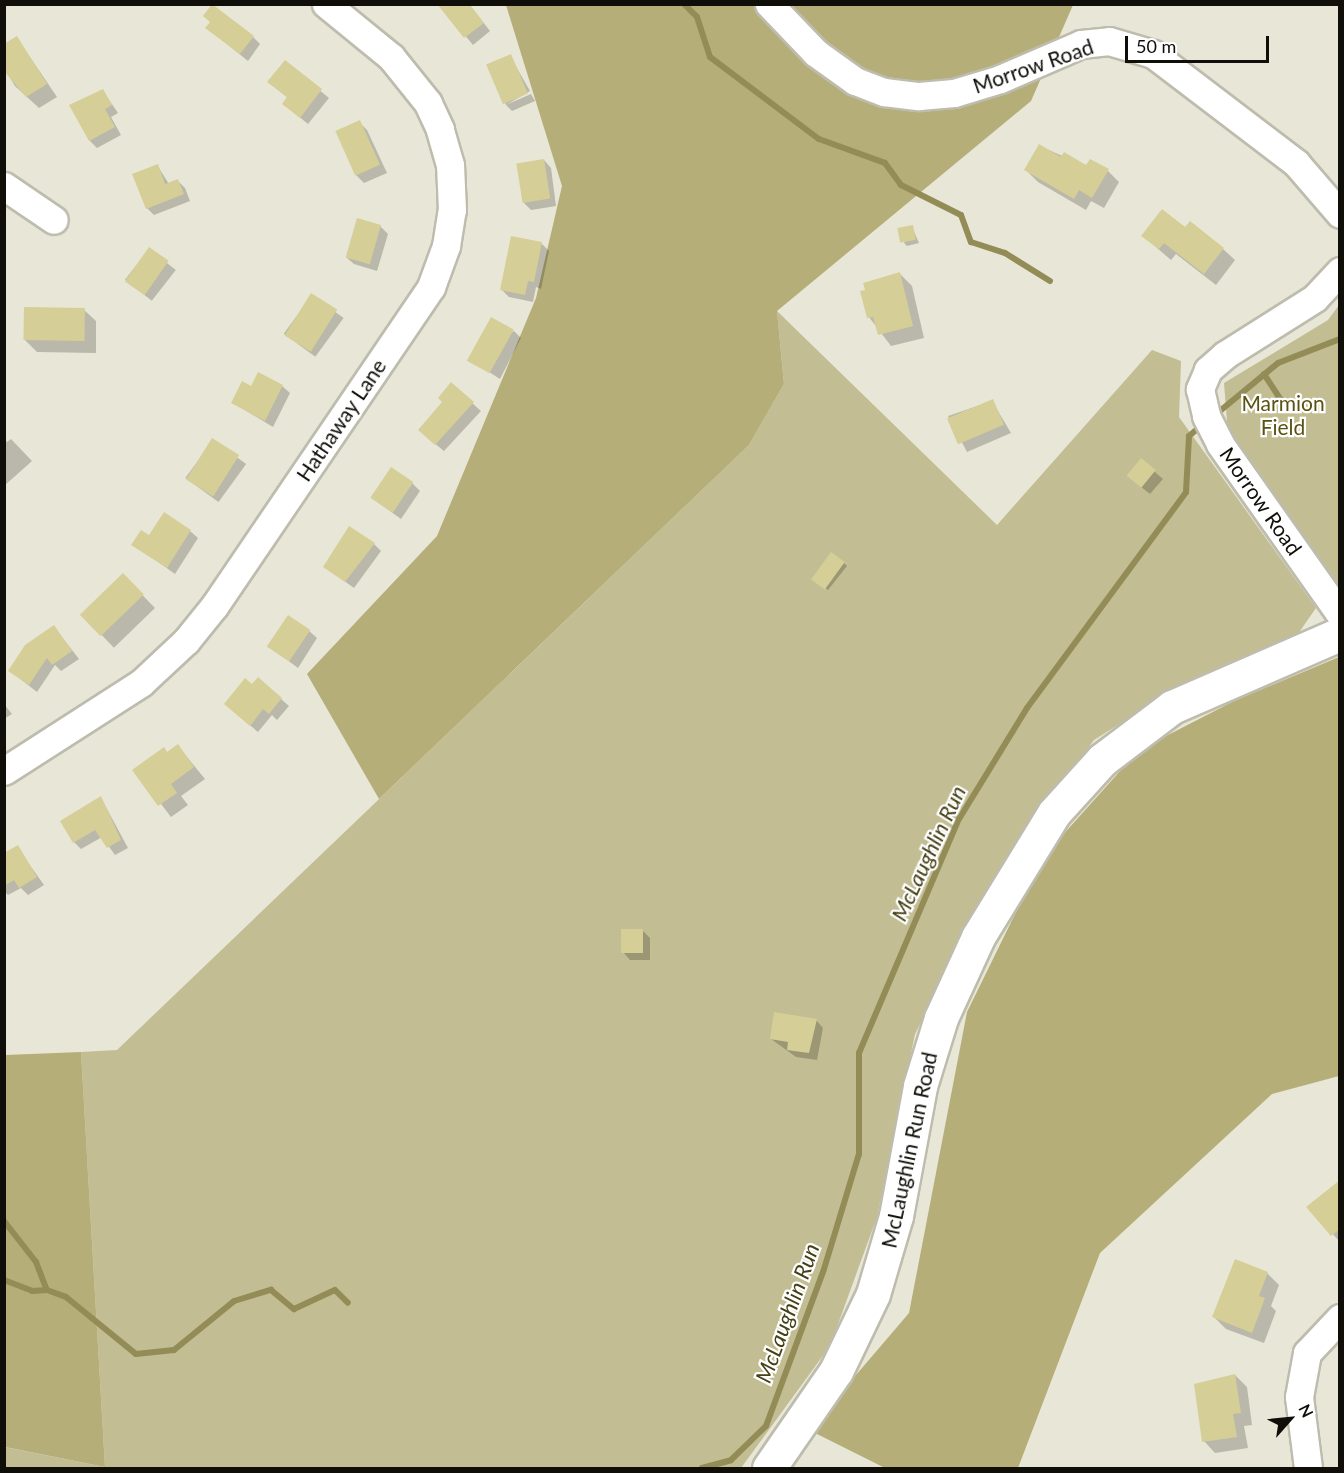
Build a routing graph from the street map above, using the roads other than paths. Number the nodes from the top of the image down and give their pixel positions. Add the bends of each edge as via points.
1 (326, 4) edge
2 (769, 4) edge
3 (4, 186) edge
4 (1340, 214) edge
5 (54, 220) dead end
6 (1340, 270) edge
7 (1340, 614) edge
8 (1340, 634) edge
9 (4, 771) edge
10 (1340, 1318) edge
11 (769, 1468) edge
12 (1308, 1468) edge

1 - 9 street, Hathaway Lane via 391,57 428,103 440,129 450,165 452,210 446,246 431,287 215,605 186,641 141,683
2 - 4 street, Morrow Road via 816,53 855,81 884,92 919,96 954,93 1000,79 1081,44 1109,41 1153,54 1296,163
3 - 5 street
6 - 7 street, Morrow Road via 1315,298 1208,369 1200,389 1214,433
8 - 11 main road, McLaughlin Run Road via 1172,707 1109,754 1054,813 978,937 941,1018 920,1086 896,1216 873,1294 836,1371
10 - 12 street via 1307,1353 1299,1397

